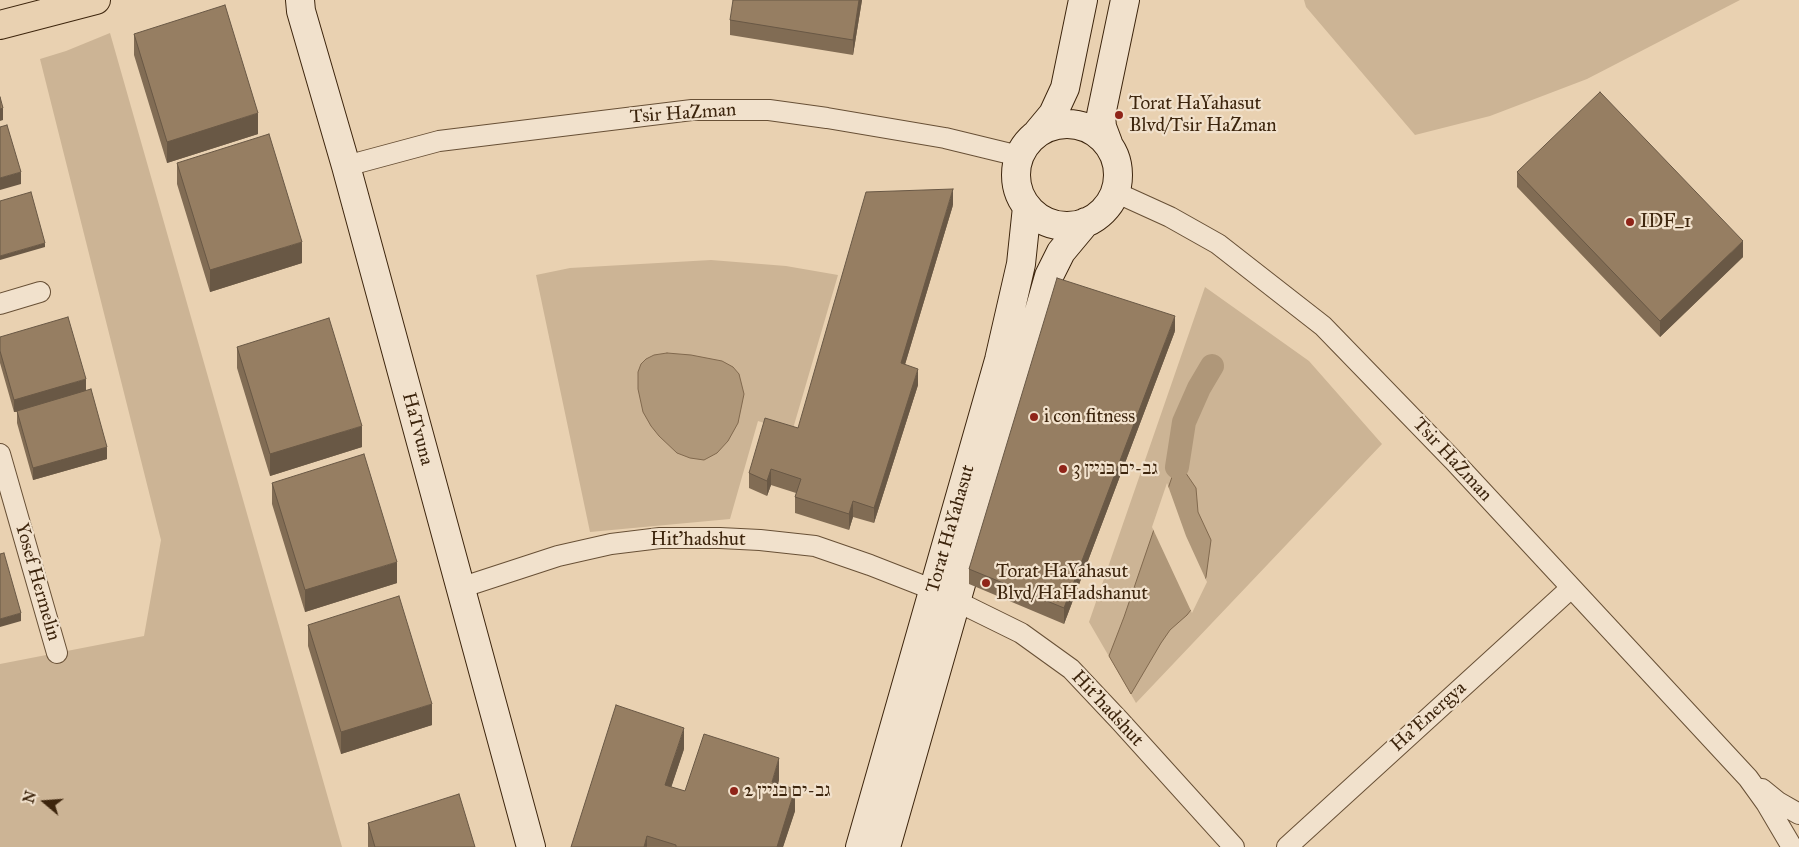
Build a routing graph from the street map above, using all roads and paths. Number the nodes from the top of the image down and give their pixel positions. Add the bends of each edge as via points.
1 (96, 0) edge
2 (1083, 0) edge
3 (1125, 0) edge
4 (297, 4) edge
5 (0, 25) edge
6 (1038, 132) junction
7 (1108, 144) junction
8 (1019, 156) junction
9 (346, 166) junction
10 (1115, 192) junction
11 (1027, 207) junction
12 (1086, 222) junction
13 (40, 292) dead end
14 (0, 304) edge
15 (0, 454) edge
16 (460, 588) junction
17 (1571, 588) junction
18 (945, 596) junction
19 (57, 653) dead end
20 (1748, 778) junction
21 (1799, 814) edge
22 (531, 847) edge
23 (860, 847) edge
24 (886, 847) edge
25 (1234, 847) edge
26 (1287, 847) edge
27 (1792, 847) edge

1 - 5 main road
2 - 6 street via 1065,88 1053,114
3 - 7 street via 1101,116
4 - 9 street, HaTvuna
6 - 7 street via 1068,123 1097,133
6 - 8 street
7 - 10 street via 1115,157 1118,175
8 - 9 street, Tsir HaZman via 945,138 819,117 769,110 692,110 439,141
8 - 11 street via 1016,183
9 - 16 street, HaTvuna
10 - 12 street via 1109,205
10 - 17 street, Tsir HaZman via 1218,244 1323,326
11 - 12 street via 1054,225
11 - 18 street, Torat HaYahasut via 1020,264
12 - 18 street, Torat HaYahasut via 1061,252 1049,276
13 - 14 street
15 - 19 street, Yosef Hermelin
16 - 18 street, Hit'hadshut via 558,556 611,544 660,538 696,538 815,546
16 - 22 street, HaTvuna
17 - 20 street, Tsir HaZman
17 - 26 street, Ha'Energya
18 - 23 street, Torat HaYahasut
18 - 24 street, Torat HaYahasut
18 - 25 street, Hit'hadshut via 1021,633 1071,670
20 - 21 street, Tsir HaZman
20 - 27 street, Tsir HaZman

